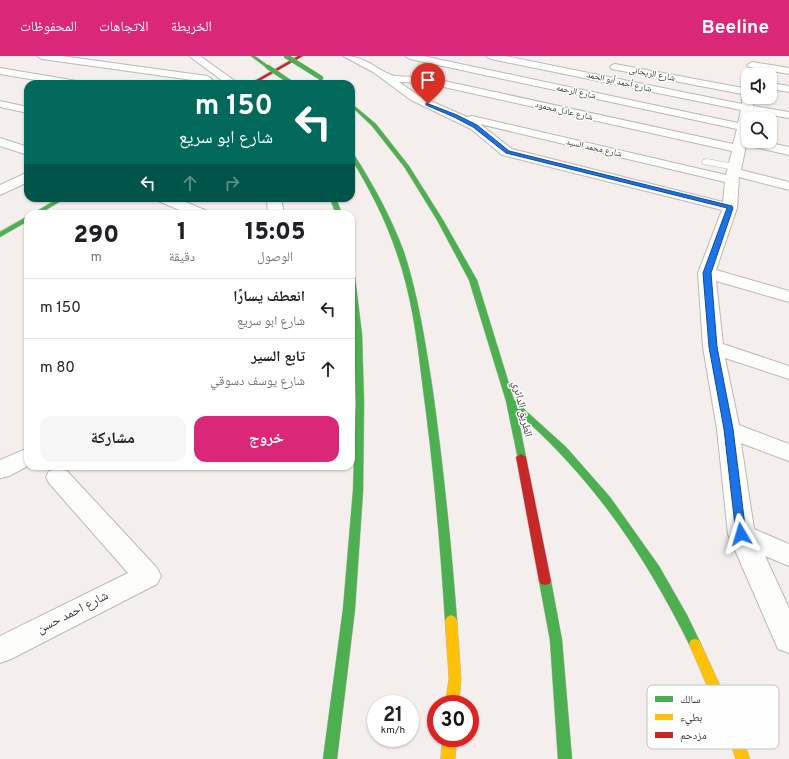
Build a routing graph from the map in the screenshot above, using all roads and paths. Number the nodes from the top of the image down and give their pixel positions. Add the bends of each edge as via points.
1 (42, 56) edge
2 (194, 56) edge
3 (253, 56) edge
4 (286, 56) edge
5 (301, 56) edge
6 (348, 56) edge
7 (410, 56) edge
8 (491, 56) edge
9 (767, 58) dead end
10 (602, 65) dead end
11 (752, 65) junction
12 (750, 68) edge
13 (0, 71) edge
14 (789, 71) edge
15 (220, 74) junction
16 (388, 78) junction
17 (207, 79) joint
18 (53, 80) edge
19 (228, 80) edge
20 (258, 80) edge
21 (287, 80) edge
22 (322, 80) edge
23 (777, 87) edge
24 (789, 89) edge
25 (741, 90) edge
26 (741, 90) edge
27 (0, 104) edge
28 (746, 104) edge
29 (770, 104) edge
30 (355, 108) edge
31 (24, 109) edge
32 (789, 115) edge
33 (456, 116) junction
34 (740, 139) junction
35 (0, 142) edge
36 (24, 150) edge
37 (713, 151) dead end
38 (789, 151) edge
39 (355, 160) edge
40 (733, 173) junction
41 (24, 178) edge
42 (789, 186) edge
43 (0, 191) edge
44 (56, 202) edge
45 (172, 202) edge
46 (730, 208) junction
47 (43, 210) edge
48 (192, 210) edge
49 (24, 220) edge
50 (0, 235) edge
51 (707, 273) junction
52 (789, 297) edge
53 (355, 310) edge
54 (713, 347) junction
55 (789, 373) edge
56 (510, 402) junction
57 (728, 429) junction
58 (789, 453) edge
59 (24, 458) edge
60 (0, 470) edge
61 (58, 477) dead end
62 (741, 534) junction
63 (789, 556) edge
64 (789, 640) edge
65 (0, 649) edge
66 (714, 685) edge
67 (453, 695) edge
68 (449, 747) edge
69 (739, 749) edge
70 (330, 759) edge
71 (448, 759) edge
72 (565, 759) edge
73 (743, 759) edge

1 - 17 street
2 - 15 street
3 - 21 main road, bridge
4 - 22 main road, bridge
5 - 20 main road
6 - 16 street
7 - 34 street, شارع الرحمه
8 - 25 street, شارع أحمد أبو الحمد
9 - 11 street
10 - 26 street, شارع الريحانى
11 - 12 street
11 - 14 street
13 - 18 street
15 - 17 street
15 - 19 street
16 - 33 street via 415,98
16 - 34 street, شارع عادل محمود via 426,80
23 - 24 street
27 - 31 street
28 - 34 street
29 - 32 street
30 - 56 main road, الطريق الدائري via 374,125 407,167 473,280
33 - 40 street, شارع محمد السيد
33 - 46 street via 484,132 507,152
34 - 38 street
34 - 40 street
35 - 36 street
37 - 40 lane via 705,164
39 - 67 main road via 390,224 405,266 428,383 442,488 455,679
40 - 42 street, شارع محمد السيد
40 - 46 street
41 - 43 street
44 - 47 main road
45 - 48 street
46 - 51 street
49 - 50 main road
51 - 52 street
51 - 54 street
53 - 70 main road via 360,396 358,491 349,609
54 - 55 street
54 - 57 street
56 - 66 main road via 569,456 627,527 684,620
56 - 72 main road, الطريق الدائري via 556,640
57 - 58 street
57 - 62 street
59 - 60 street
61 - 65 street, شارع احمد حسن via 147,576
62 - 63 street
62 - 64 street
68 - 71 main road
69 - 73 main road

